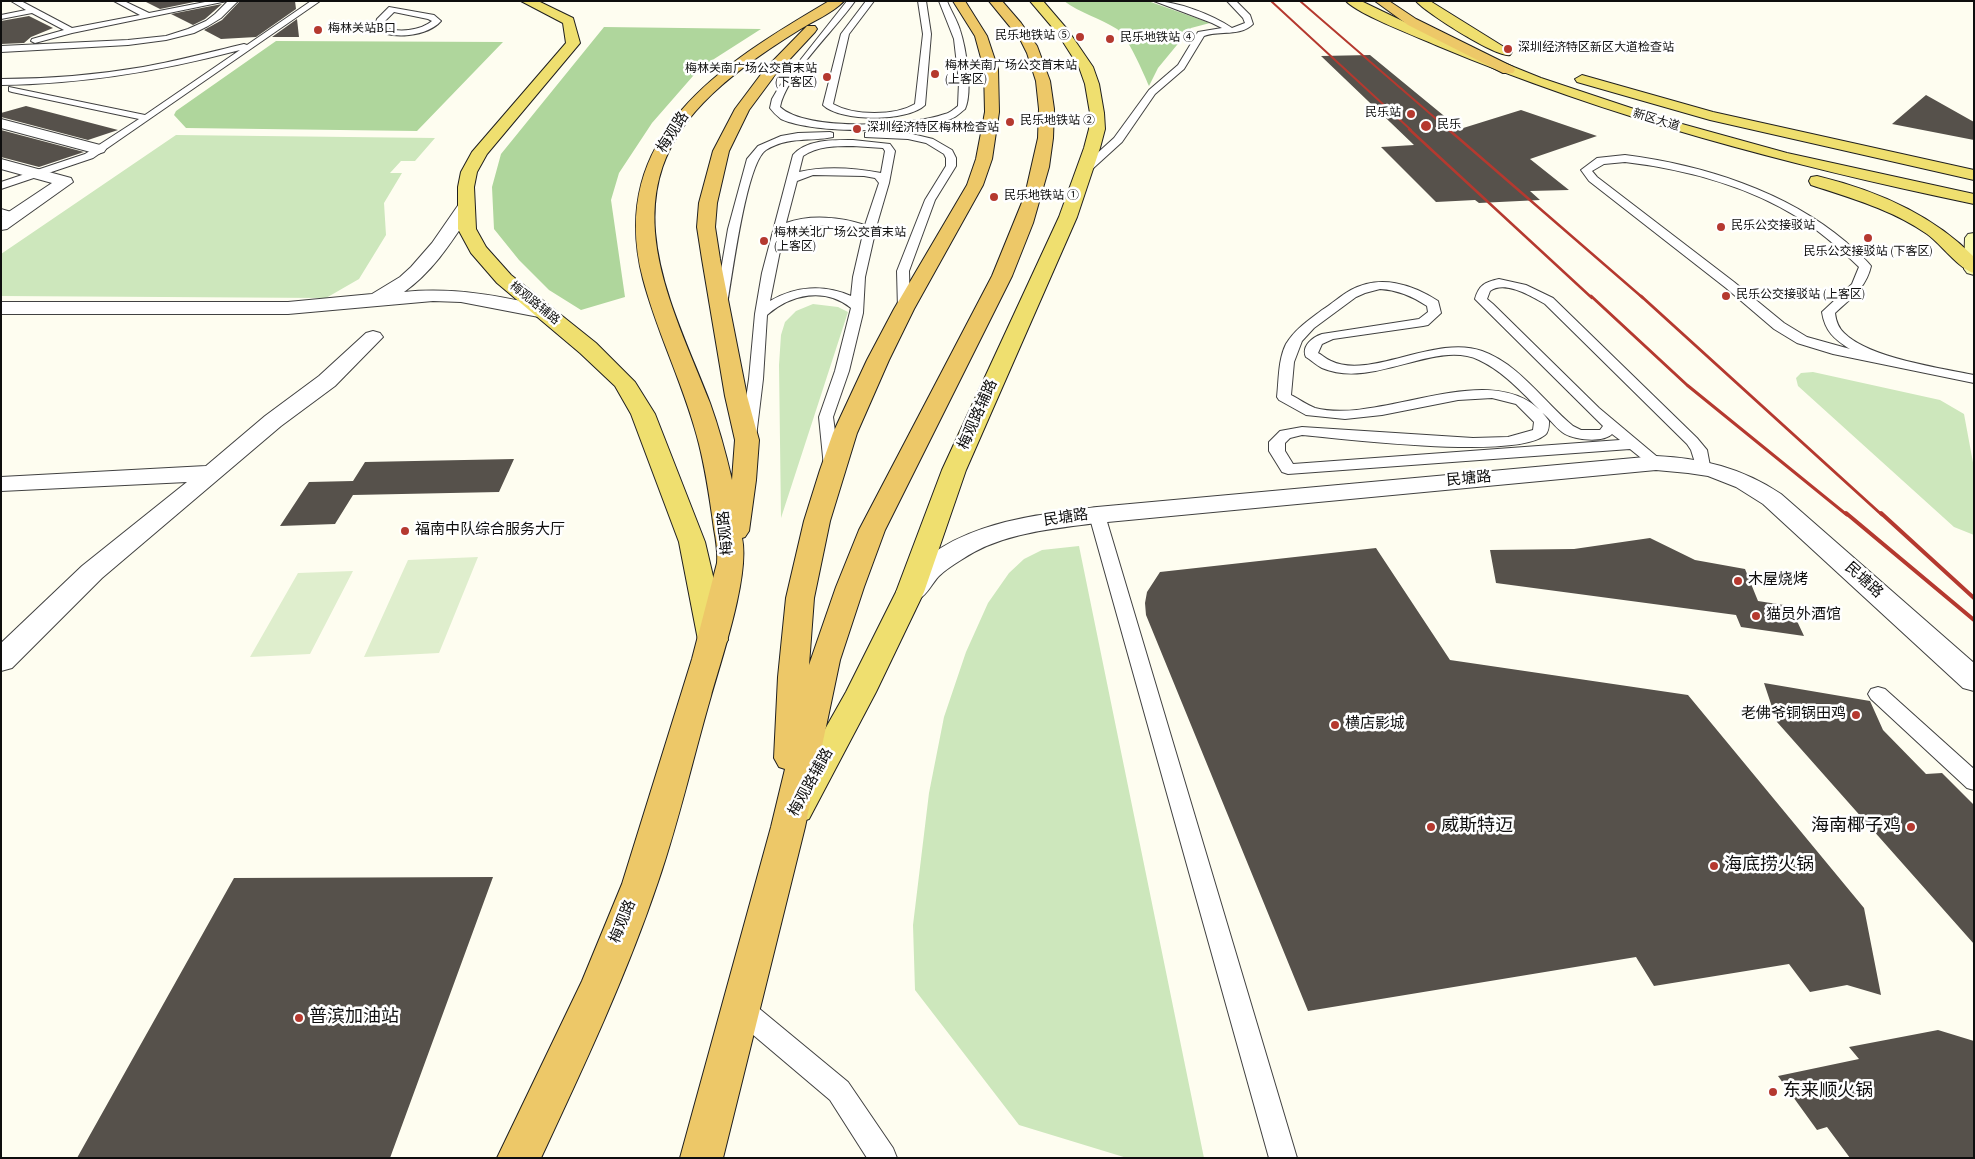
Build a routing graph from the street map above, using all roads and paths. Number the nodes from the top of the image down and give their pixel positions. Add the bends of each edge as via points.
1 (14, 1) edge
2 (118, 1) edge
3 (223, 1) edge
4 (234, 1) edge
5 (400, 1) edge
6 (527, 1) edge
7 (838, 1) edge
8 (851, 1) edge
9 (870, 1) edge
10 (922, 1) edge
11 (943, 1) edge
12 (959, 1) edge
13 (995, 1) edge
14 (1036, 1) edge
15 (1158, 1) edge
16 (1231, 1) edge
17 (1352, 1) edge
18 (1381, 1) edge
19 (320, 3) edge
20 (1425, 3) edge
21 (392, 9) junction
22 (32, 10) junction
23 (1, 16) edge
24 (148, 16) junction
25 (1406, 28) junction
26 (1229, 30) junction
27 (71, 31) junction
28 (256, 43) junction
29 (1, 48) edge
30 (1498, 49) junction
31 (1516, 56) dead end
32 (1508, 70) junction
33 (1569, 74) dead end
34 (1, 82) edge
35 (1, 86) edge
36 (150, 122) junction
37 (1, 123) edge
38 (98, 149) junction
39 (1, 164) edge
40 (1085, 170) junction
41 (36, 174) junction
42 (1799, 175) junction
43 (1974, 175) edge
44 (1889, 176) junction
45 (792, 179) junction
46 (884, 183) junction
47 (1, 186) edge
48 (1974, 187) edge
49 (1974, 199) edge
50 (465, 208) junction
51 (1974, 213) edge
52 (6, 218) edge
53 (778, 235) junction
54 (868, 238) junction
55 (1974, 238) edge
56 (1974, 268) edge
57 (374, 299) junction
58 (1, 308) edge
59 (858, 308) junction
60 (904, 309) junction
61 (720, 310) junction
62 (544, 312) junction
63 (760, 314) junction
64 (373, 337) dead end
65 (1901, 363) junction
66 (1974, 378) edge
67 (1612, 426) junction
68 (747, 440) junction
69 (1634, 444) junction
70 (1656, 463) junction
71 (1702, 466) junction
72 (832, 470) junction
73 (213, 473) junction
74 (1, 484) edge
75 (1097, 515) junction
76 (731, 556) junction
77 (910, 592) junction
78 (713, 640) junction
79 (1, 661) edge
80 (1974, 680) edge
81 (1878, 694) dead end
82 (1974, 782) edge
83 (788, 827) junction
84 (741, 1009) junction
85 (518, 1158) edge
86 (701, 1158) edge
87 (883, 1158) edge
88 (1284, 1158) edge

1 - 22 lane
2 - 24 lane
3 - 24 lane
4 - 29 lane via 208,23 160,39 19,50
5 - 21 lane
6 - 50 main road, 梅观路辅路 via 569,21 573,43 480,152 470,172
7 - 61 highway via 770,72 742,109 721,151 708,203 706,227
7 - 76 highway, 梅观路 via 734,66 697,99 679,120 656,161 646,203 645,227 652,275 666,323 711,438
8 - 11 lane via 799,65 775,102 778,114 818,125 889,126 937,122 958,112 962,107 964,83 960,51 957,32
9 - 10 lane via 845,34 828,106 832,110 898,114 920,105 927,34
12 - 60 highway via 982,36 987,52 992,86 989,134 975,185
13 - 83 highway via 1025,37 1041,75 1046,107 1046,140 1031,208 1020,239 872,530 825,660
14 - 40 main road, 梅观路辅路 via 1064,32 1086,67 1092,84 1097,129
15 - 26 lane via 1215,21
16 - 26 lane via 1247,16 1249,24
17 - 25 main road, 新区大道
18 - 32 highway via 1420,26
19 - 28 lane
19 - 36 lane
20 - 30 main road, 新区大道
21 - 21 lane via 380,21 382,30 415,31 437,21
22 - 23 lane
22 - 27 lane
24 - 27 lane
25 - 32 main road, 新区大道
25 - 42 main road via 1480,68 1560,102
26 - 40 lane via 1211,30 1201,34 1181,67 1152,92 1118,140
27 - 29 lane
28 - 34 lane via 144,70 86,78
28 - 36 lane
30 - 31 main road
30 - 44 main road, 新区大道 via 1577,84 1664,114
32 - 44 main road, 新区大道 via 1651,121 1777,155
33 - 43 main road via 1710,116
35 - 36 lane
36 - 38 lane
37 - 38 street
38 - 41 lane via 89,156
39 - 41 street
40 - 77 main road, 梅观路辅路 via 1068,217 954,470
41 - 47 lane
41 - 52 street via 65,182
42 - 51 main road
42 - 56 main road via 1910,216 1948,241
44 - 48 main road, 新区大道
44 - 49 main road, 新区大道
45 - 46 lane via 813,172 864,173 879,176
45 - 46 lane via 798,156 807,148 822,144 873,144 889,148
45 - 53 lane
46 - 54 lane
50 - 57 street via 419,270 392,292
50 - 62 main road, 梅观路辅路 via 467,229 478,249 504,279
53 - 54 lane via 796,224 855,224 866,230
53 - 63 lane
54 - 59 lane via 857,294
55 - 56 main road
57 - 58 street via 288,308
57 - 62 street via 461,296
59 - 63 lane via 841,296 810,292 779,300
59 - 72 lane via 826,417
60 - 61 lane via 903,271 930,200 951,166 948,152 929,141 908,136 811,135 772,142 752,159 734,229
60 - 72 highway via 845,433
61 - 68 highway
62 - 78 main road, 梅观路辅路 via 624,382 643,414 692,542
63 - 68 lane via 756,379
64 - 73 street via 326,381
65 - 65 lane via 1846,342 1832,328 1828,312 1856,288 1863,279 1865,266 1795,211 1695,172 1642,158 1599,160 1586,170 1593,179 1779,326 1802,340 1833,350
65 - 66 lane
67 - 69 lane
67 - 69 lane via 1604,434 1572,432 1496,363 1466,350 1353,370 1334,368 1317,360 1311,354 1318,339 1423,322 1434,314 1433,304 1420,294 1378,286 1361,290 1311,324 1297,338 1289,352 1284,397 1293,405 1316,413 1344,416 1473,394 1497,394 1520,400 1536,410 1542,421 1540,432 1526,440 1473,443 1302,431 1285,434 1277,442 1277,450 1288,469
67 - 71 lane via 1488,308 1481,299 1481,291 1487,285 1518,286 1549,301 1692,441 1699,450
68 - 76 highway
69 - 70 lane
70 - 71 street, 民塘路
70 - 75 street, 民塘路
71 - 80 street, 民塘路 via 1741,480 1772,499
72 - 83 highway via 800,598 793,678
73 - 74 street
73 - 79 street via 92,572
75 - 77 street, 民塘路 via 1006,529 966,544 935,565
75 - 88 lane
76 - 78 highway, 梅观路
77 - 83 main road, 梅观路辅路 via 861,692
78 - 85 highway, 梅观路 via 640,882 577,1038
81 - 82 lane
83 - 84 highway
84 - 86 highway
84 - 87 lane via 840,1092

